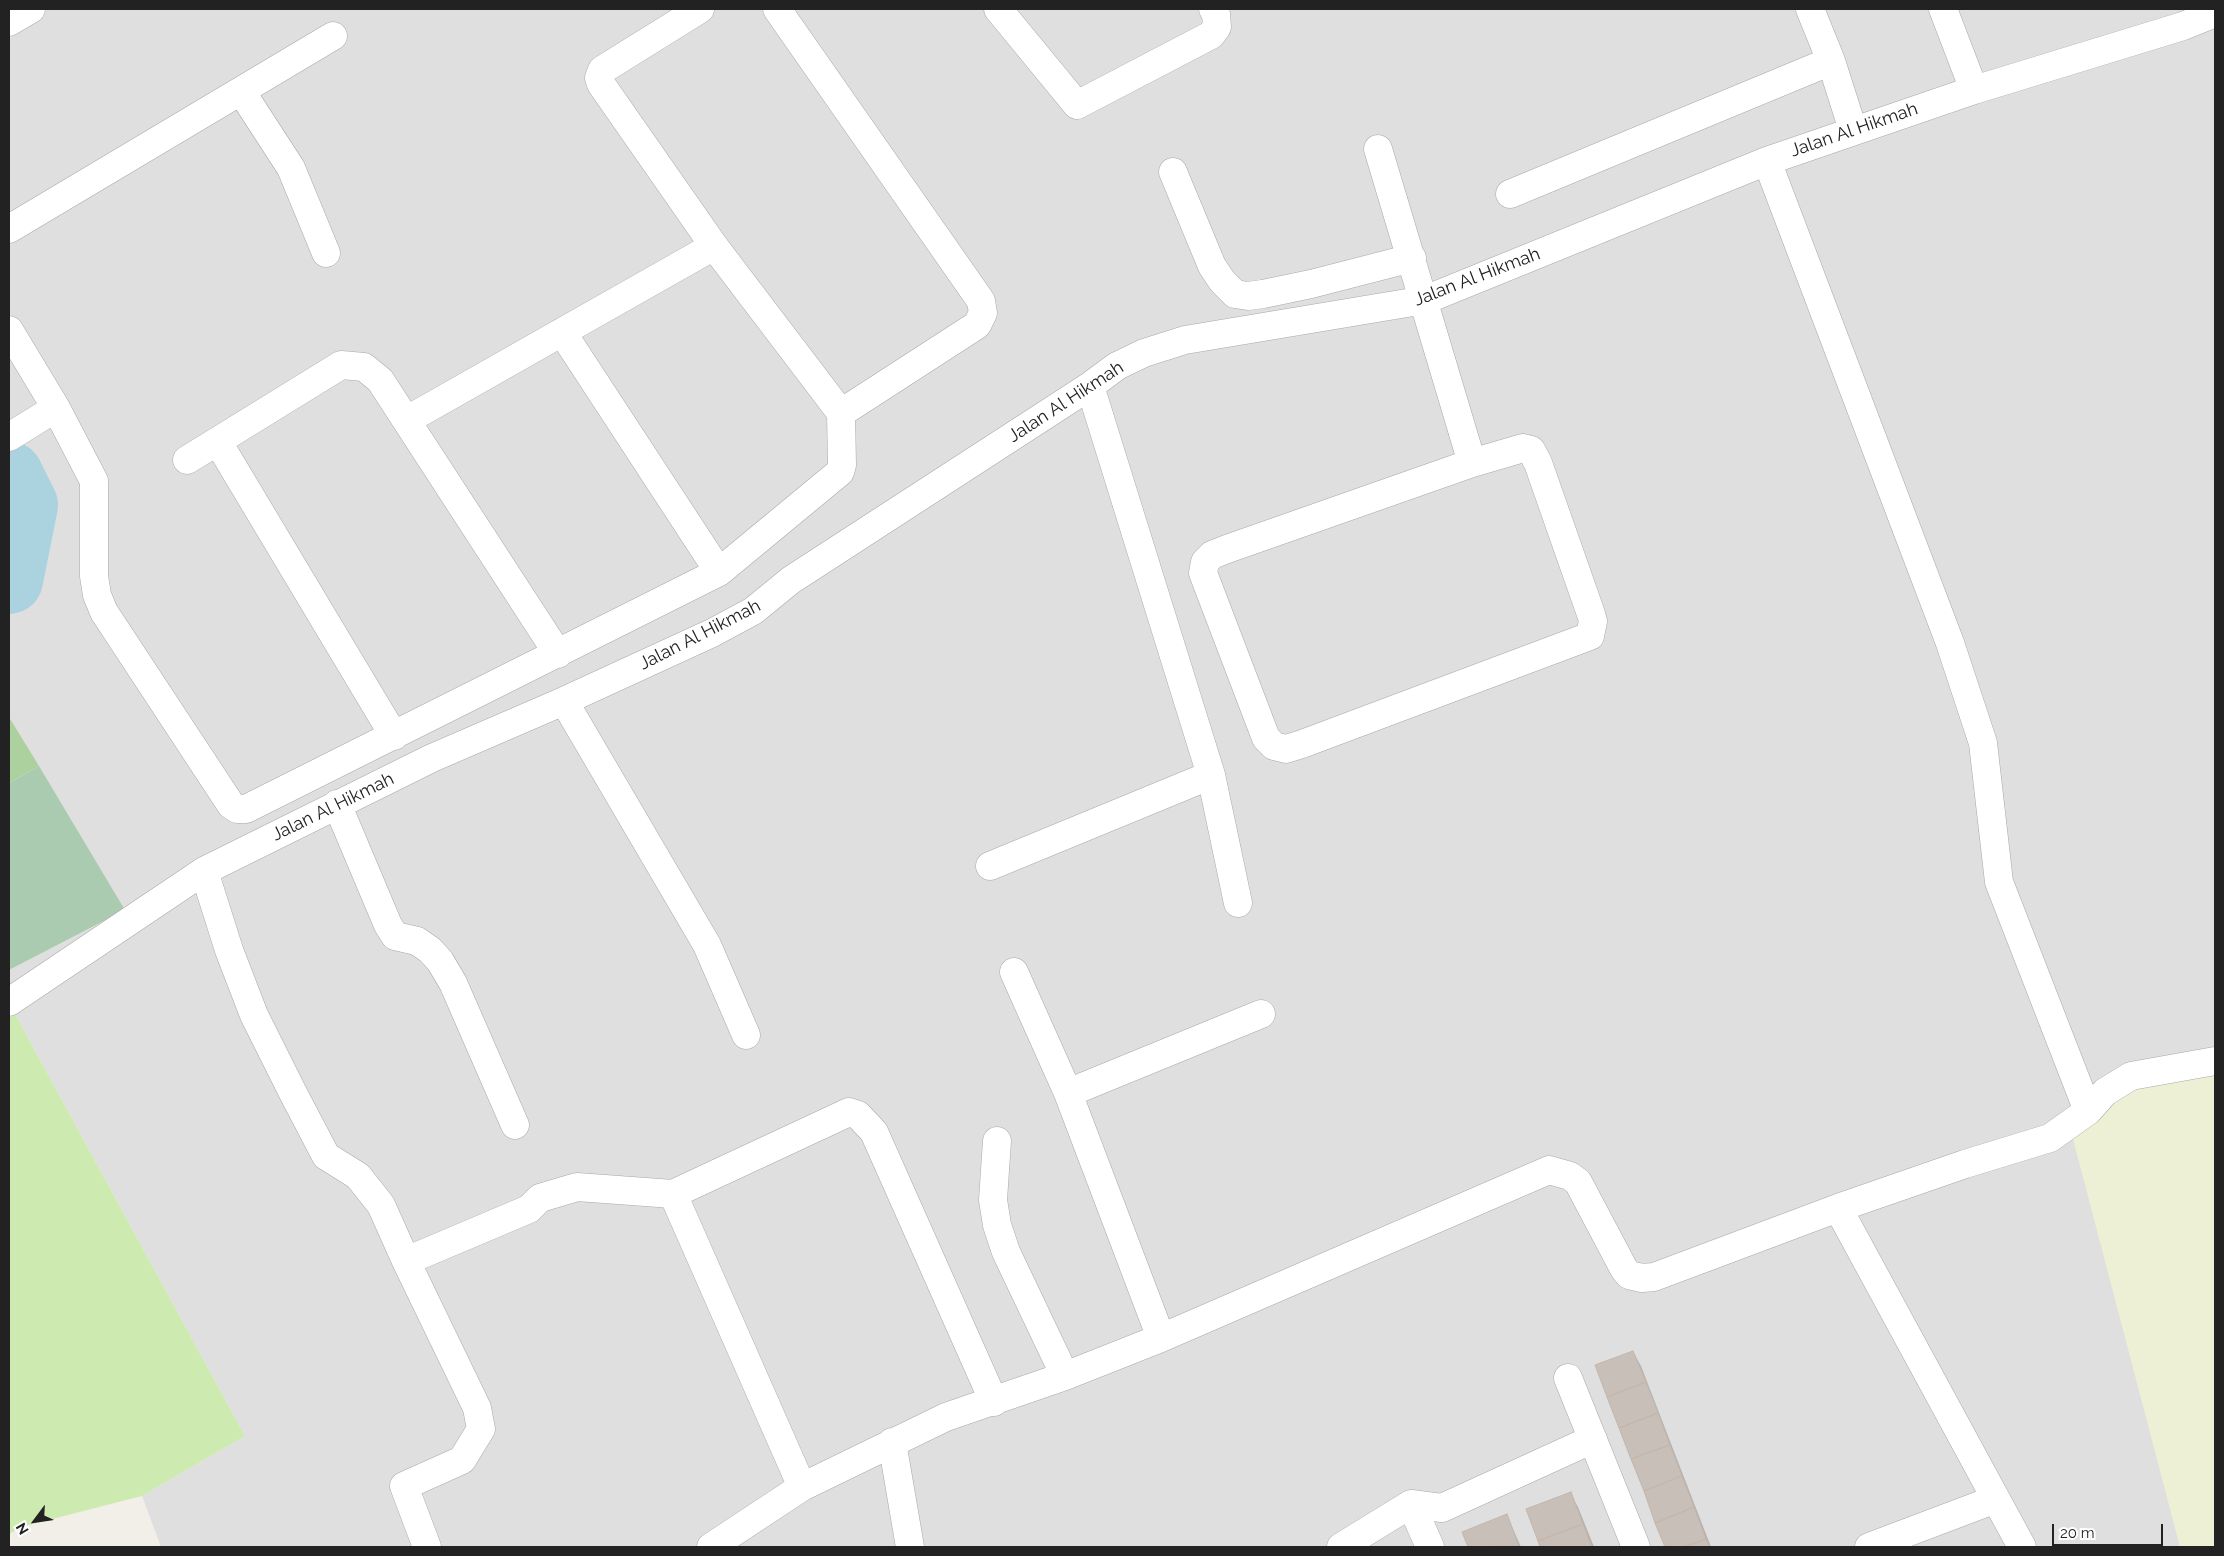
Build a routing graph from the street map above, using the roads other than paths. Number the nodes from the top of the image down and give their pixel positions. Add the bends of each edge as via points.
1 (31, 9) edge
2 (700, 9) edge
3 (777, 9) edge
4 (998, 9) edge
5 (1213, 9) edge
6 (1810, 9) edge
7 (1943, 9) edge
8 (2215, 13) edge
9 (9, 22) edge
10 (333, 36) dead end
11 (1831, 61) junction
12 (1974, 90) junction
13 (242, 91) junction
14 (1853, 130) junction
15 (1378, 149) dead end
16 (1767, 161) junction
17 (1173, 172) dead end
18 (1510, 194) dead end
19 (9, 229) edge
20 (714, 246) junction
21 (326, 253) dead end
22 (1412, 258) junction
23 (1425, 300) junction
24 (9, 330) edge
25 (562, 332) junction
26 (1090, 386) junction
27 (56, 408) junction
28 (841, 413) junction
29 (407, 420) junction
30 (19, 431) edge
31 (218, 442) junction
32 (187, 460) dead end
33 (1472, 463) junction
34 (719, 572) junction
35 (558, 654) junction
36 (564, 701) junction
37 (394, 736) junction
38 (1211, 775) junction
39 (337, 804) junction
40 (990, 866) dead end
41 (204, 871) junction
42 (1238, 903) dead end
43 (1014, 972) dead end
44 (9, 1002) edge
45 (1261, 1014) dead end
46 (746, 1035) dead end
47 (2215, 1060) edge
48 (1068, 1094) junction
49 (2088, 1112) junction
50 (515, 1125) dead end
51 (997, 1141) dead end
52 (673, 1194) junction
53 (1838, 1208) junction
54 (406, 1261) junction
55 (1161, 1338) junction
56 (1065, 1376) junction
57 (1568, 1378) dead end
58 (994, 1402) junction
59 (1593, 1438) junction
60 (892, 1442) junction
61 (802, 1487) junction
62 (1996, 1499) junction
63 (1412, 1504) junction
64 (427, 1547) edge
65 (711, 1547) edge
66 (910, 1547) edge
67 (1341, 1547) edge
68 (1430, 1547) edge
69 (1636, 1547) edge
70 (1869, 1547) edge
71 (2022, 1547) edge

1 - 9 street
2 - 20 street via 602,70 600,78 601,84
3 - 28 street via 981,301 983,313 977,325
4 - 5 street via 1076,105 1211,35 1218,27
6 - 11 street
7 - 12 street
8 - 12 street, Jalan Al Hikmah via 2183,26
10 - 13 street
11 - 14 street
11 - 18 street
12 - 14 street, Jalan Al Hikmah
13 - 19 street
13 - 21 street via 291,168
14 - 16 street, Jalan Al Hikmah
15 - 22 street
16 - 23 street, Jalan Al Hikmah
16 - 49 street via 1950,643 1982,743 1999,882
17 - 22 street via 1212,266 1235,294 1263,294
20 - 25 street
20 - 28 street
22 - 23 street
23 - 26 street, Jalan Al Hikmah via 1185,340 1117,366
23 - 33 street
24 - 27 street
25 - 29 street
25 - 34 street
26 - 36 street, Jalan Al Hikmah via 791,580 753,611
26 - 38 street
27 - 30 street
27 - 37 street via 94,481 94,576 104,612 231,805 246,809
28 - 34 street via 840,472
29 - 31 street via 380,380 364,367 340,364
29 - 35 street
31 - 32 street
31 - 37 street
33 - 33 street via 1523,448 1531,450 1591,614 1590,636 1302,744 1286,749 1274,746 1266,738 1203,573 1205,562 1227,549
34 - 35 street
35 - 37 street
36 - 39 street, Jalan Al Hikmah via 432,758
36 - 46 street via 707,945
38 - 40 street
38 - 42 street
39 - 41 street, Jalan Al Hikmah
39 - 50 street via 395,936 417,941 430,950 453,983
41 - 44 street, Jalan Al Hikmah
41 - 54 street via 254,1016 293,1093 326,1156 358,1176 381,1205
43 - 48 street
45 - 48 street
47 - 49 street via 2131,1076 2105,1092
48 - 55 street
49 - 53 street via 2050,1138
51 - 56 street via 993,1200 997,1225 1006,1252
52 - 54 street via 577,1187 540,1198 529,1209
52 - 58 street via 838,1116 849,1112 858,1115 874,1132
52 - 61 street
53 - 55 street via 1654,1277 1642,1278 1624,1270 1578,1182 1549,1170
53 - 62 street
54 - 64 street via 477,1408 481,1429 462,1460 404,1486
55 - 56 street
56 - 58 street
57 - 59 street
58 - 60 street via 946,1417
59 - 63 street via 1442,1508
59 - 69 street
60 - 61 street
60 - 66 street
61 - 65 street
62 - 70 street
62 - 71 street
63 - 67 street
63 - 68 street

